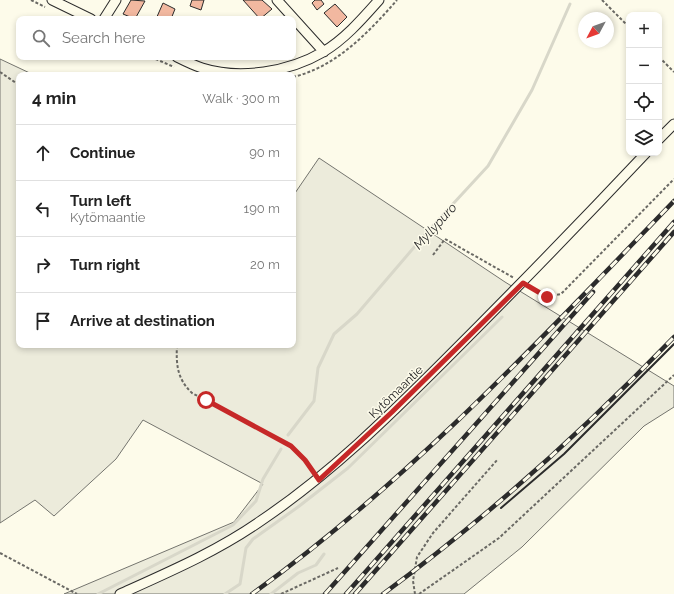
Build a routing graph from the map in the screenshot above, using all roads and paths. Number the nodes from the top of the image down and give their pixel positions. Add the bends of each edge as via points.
1 (52, 0) edge
2 (116, 0) edge
3 (278, 0) edge
4 (379, 0) edge
5 (602, 0) edge
6 (84, 16) edge
7 (106, 16) edge
8 (292, 16) edge
9 (296, 20) edge
10 (626, 24) edge
11 (324, 52) junction
12 (183, 60) edge
13 (662, 60) edge
14 (0, 72) edge
15 (225, 72) edge
16 (254, 72) edge
17 (674, 72) edge
18 (16, 83) edge
19 (674, 124) edge
20 (662, 137) edge
21 (643, 156) edge
22 (674, 179) edge
23 (433, 255) dead end
24 (523, 283) junction
25 (176, 348) edge
26 (674, 375) edge
27 (498, 459) dead end
28 (319, 480) junction
29 (0, 553) edge
30 (338, 568) dead end
31 (78, 594) edge
32 (120, 594) edge
33 (281, 594) edge
34 (415, 594) edge
35 (419, 594) edge

1 - 6 street
2 - 7 street
3 - 8 street
4 - 11 street via 356,26
5 - 10 path
9 - 11 street
11 - 16 street via 271,70
12 - 15 street via 202,68
13 - 17 path
14 - 18 path
19 - 20 street
21 - 24 street, Kytömaantie
22 - 24 path via 561,294 547,297
23 - 24 path via 446,238
24 - 28 street, Kytömaantie
25 - 28 path via 178,375 183,385 291,446
26 - 35 path via 499,538
27 - 34 path via 433,532 417,558 413,581
28 - 32 street, Kytömaantie via 229,541 193,561
29 - 31 path
30 - 33 path

